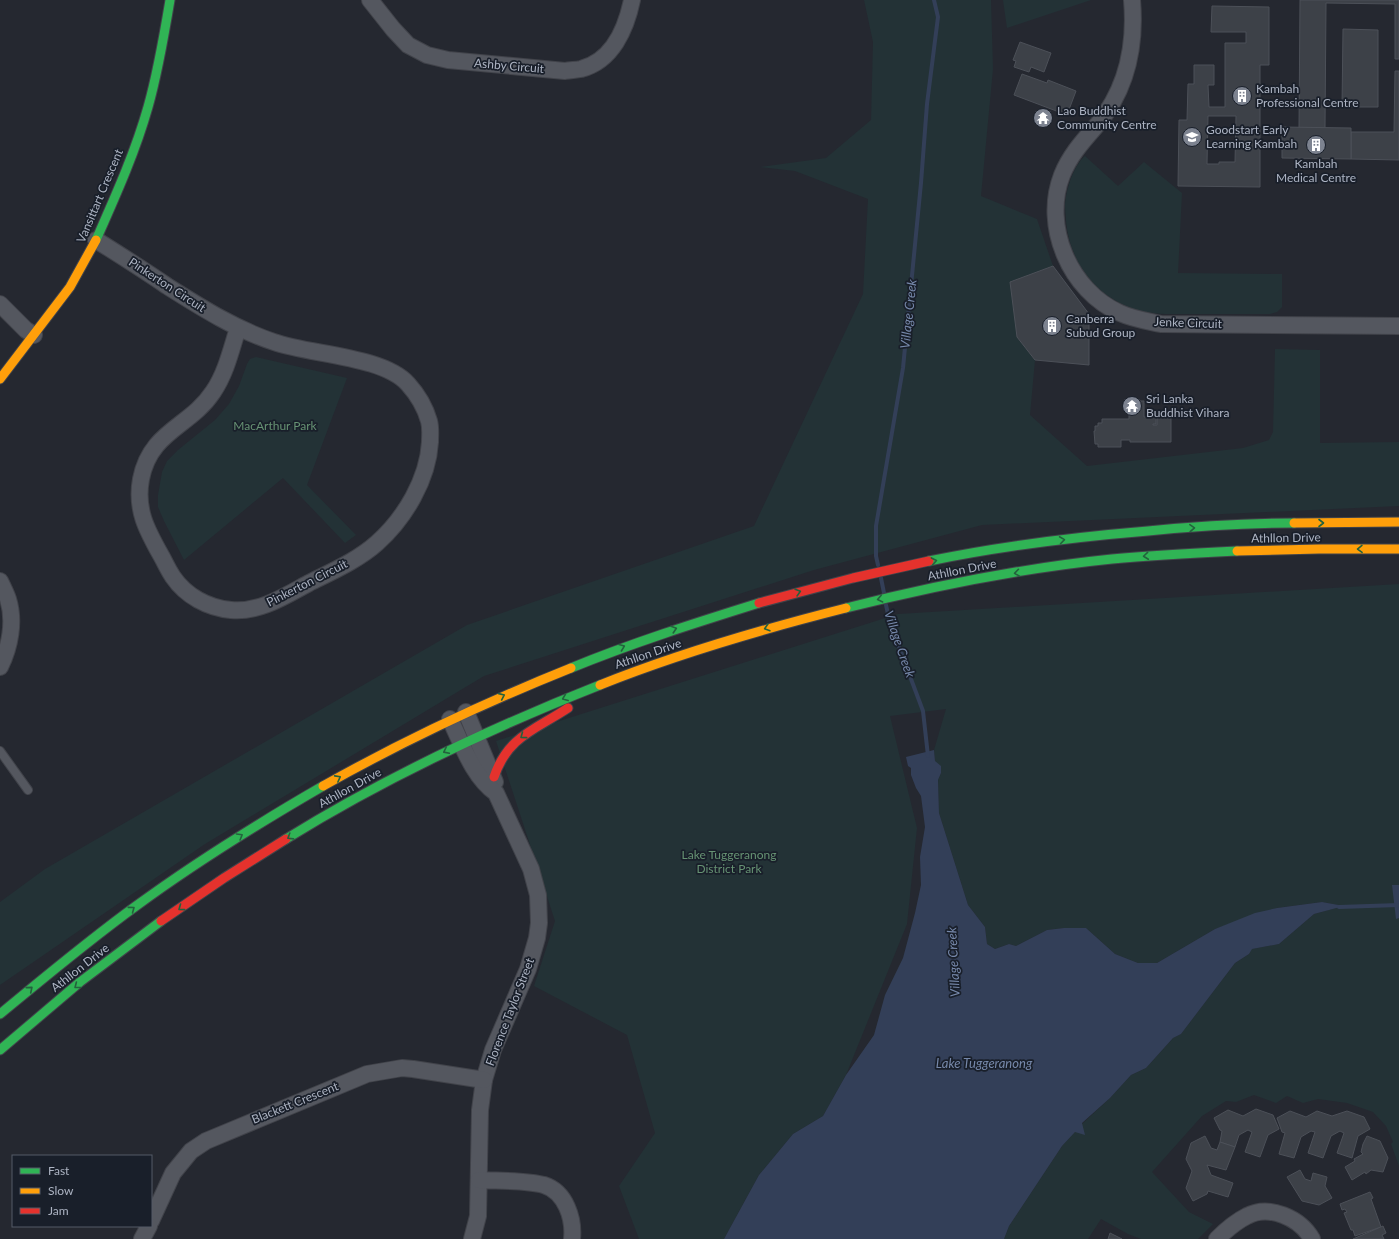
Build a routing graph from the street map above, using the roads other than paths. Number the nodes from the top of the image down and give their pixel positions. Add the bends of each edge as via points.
1 (170, 0) edge
2 (370, 0) edge
3 (632, 0) edge
4 (1132, 0) edge
5 (96, 240) junction
6 (0, 304) edge
7 (1399, 326) edge
8 (238, 328) junction
9 (34, 335) junction
10 (0, 379) edge
11 (1399, 522) edge
12 (1399, 549) edge
13 (0, 581) edge
14 (0, 667) edge
15 (601, 684) junction
16 (466, 712) junction
17 (450, 719) junction
18 (469, 740) junction
19 (0, 751) edge
20 (494, 777) junction
21 (28, 790) dead end
22 (496, 793) junction
23 (0, 1014) edge
24 (0, 1050) edge
25 (484, 1080) junction
26 (480, 1180) junction
27 (152, 1219) edge
28 (148, 1227) edge
29 (142, 1239) edge
30 (472, 1239) edge
31 (572, 1239) edge
32 (1217, 1239) edge
33 (1312, 1239) edge

1 - 5 main road, Vansittart Crescent via 162,52 148,107 130,161
2 - 3 street, Ashby Circuit via 392,30 408,45 427,55 448,60 565,71 589,65 611,50 622,32
4 - 7 street, Jenke Circuit via 1133,42 1121,84 1108,109 1076,150 1062,175 1058,189 1057,225 1061,245 1070,266 1085,287 1100,301 1120,313 1161,324
5 - 8 street, Pinkerton Circuit
5 - 9 main road, Vansittart Crescent via 70,287
6 - 9 street
8 - 8 street, Pinkerton Circuit via 276,343 370,363 389,370 407,382 420,399 430,428 429,455 417,488 396,523 378,542 357,558 275,601 254,609 232,610 212,606 194,597 173,577 144,525 140,506 140,486 148,457 160,441 200,408 213,393 223,376
9 - 10 main road, Vansittart Crescent
16 -> 11 main road, Athllon Drive via 544,677 729,611 825,584 896,568 987,550 1161,530 1273,523
12 -> 15 main road, Athllon Drive via 1170,554 1071,564 992,576 901,594 785,623 713,644
13 - 14 street via 8,600 11,622 9,646
15 -> 18 main road, Athllon Drive
15 -> 20 main road via 513,744 502,758
16 - 17 main road, Athllon Drive
16 - 18 street, Florence Taylor Street
17 - 18 street, Florence Taylor Street
23 -> 17 main road, Athllon Drive via 138,905 234,839 324,785
18 - 20 street, Florence Taylor Street
18 - 22 street, Florence Taylor Street via 477,774
18 -> 24 main road, Athllon Drive via 323,816 202,892 57,1001
19 - 21 lane
20 - 22 street, Florence Taylor Street
22 - 25 street, Florence Taylor Street via 532,869 538,895 539,923 538,938 528,969 493,1050
25 - 26 street, Florence Taylor Street via 480,1110
25 - 27 street, Blackett Crescent via 402,1068 367,1074 260,1117 206,1141 191,1151 173,1173
26 - 30 street, Florence Taylor Street via 478,1216
26 - 31 street via 530,1183 551,1188 562,1198 570,1212
28 - 29 street
32 - 33 street via 1229,1227 1248,1215 1269,1212 1292,1219 1306,1230

